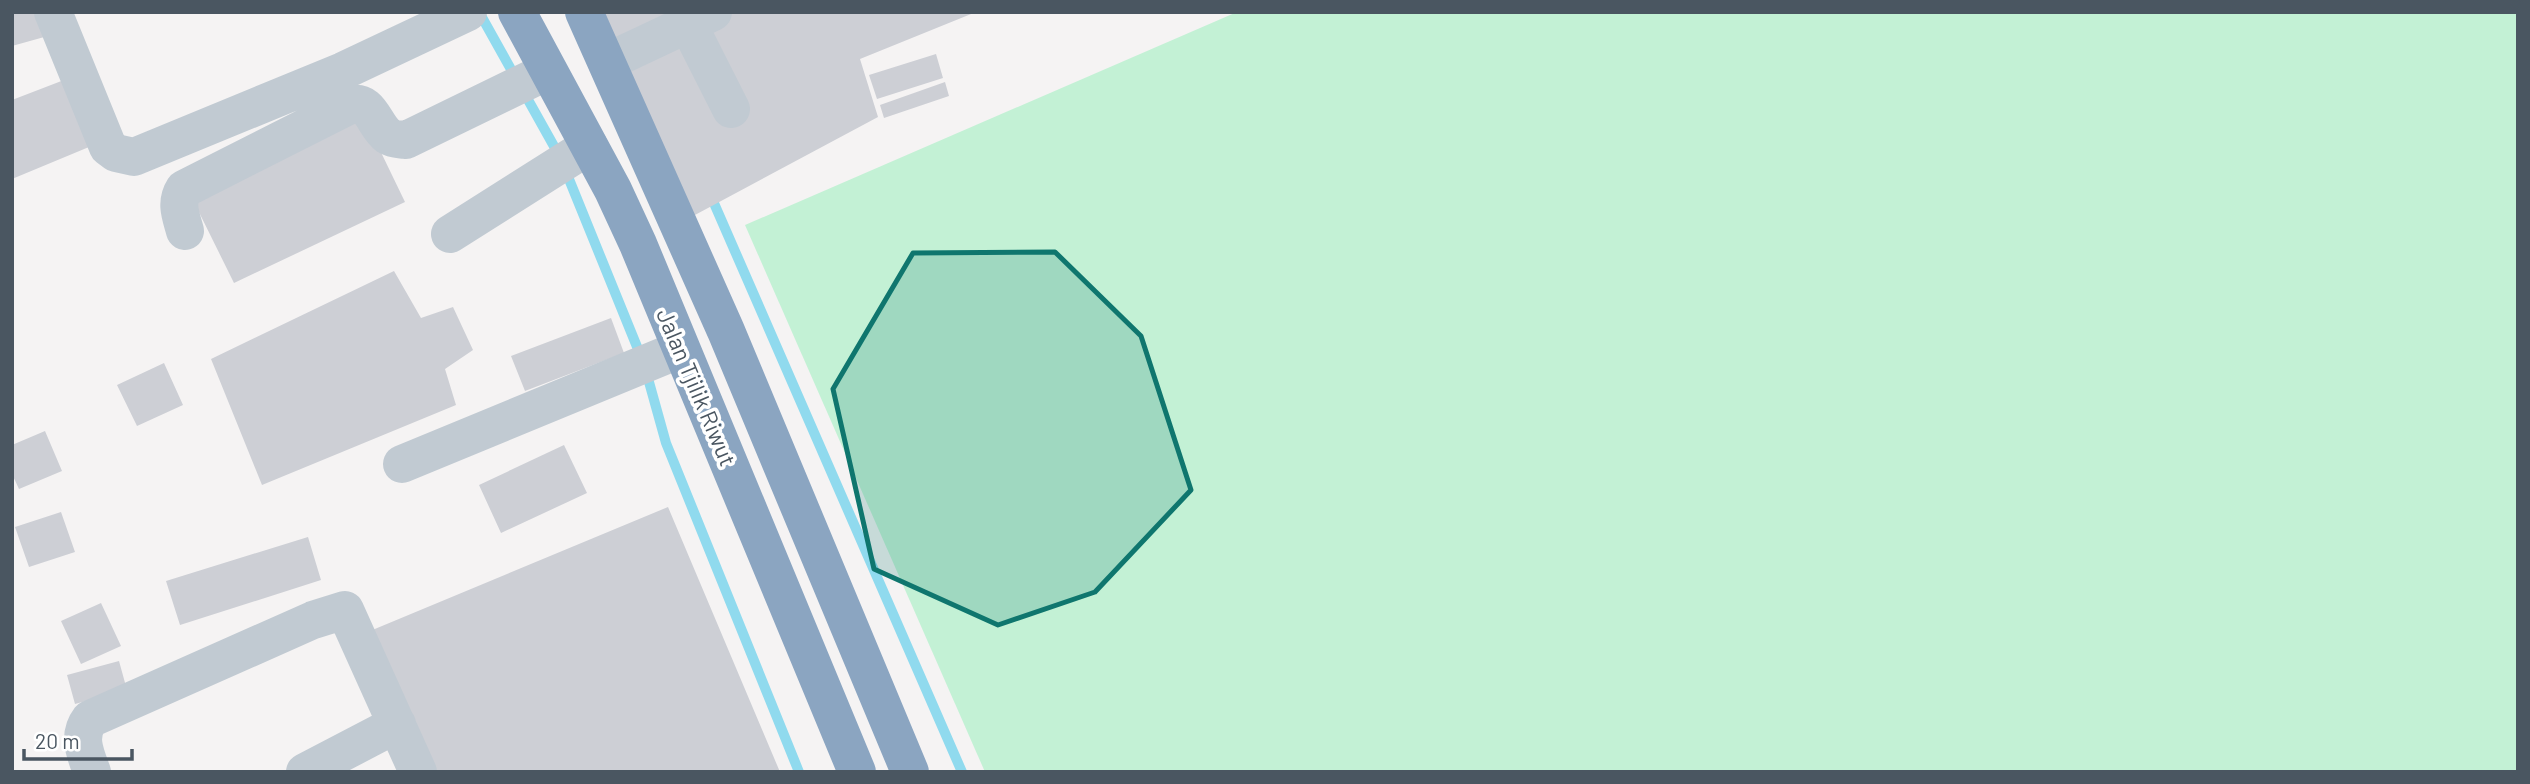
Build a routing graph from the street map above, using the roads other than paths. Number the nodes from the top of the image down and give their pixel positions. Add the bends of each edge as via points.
1 (53, 12) edge
2 (468, 12) edge
3 (517, 12) edge
4 (584, 12) edge
5 (701, 18) edge
6 (607, 62) junction
7 (548, 71) junction
8 (731, 109) dead end
9 (589, 146) junction
10 (185, 231) dead end
11 (450, 234) dead end
12 (681, 349) junction
13 (402, 464) dead end
14 (384, 730) junction
15 (92, 772) edge
16 (305, 772) edge
17 (359, 772) edge
18 (418, 772) edge
19 (857, 772) edge
20 (910, 772) edge

1 - 2 street via 108,147 134,157 343,71
3 - 7 highway, Jalan Tjilik Riwut
4 - 6 highway
5 - 6 street
5 - 8 street
6 - 20 highway via 726,331
7 - 9 highway, Jalan Tjilik Riwut
7 - 10 street via 406,140 387,135 364,105 350,105 184,189 178,204
9 - 11 street
9 - 12 highway, Jalan Tjilik Riwut via 638,243
12 - 13 street
12 - 19 highway, Jalan Tjilik Riwut
14 - 15 street via 345,610 90,719 82,738
14 - 16 street
14 - 17 street
14 - 18 street

